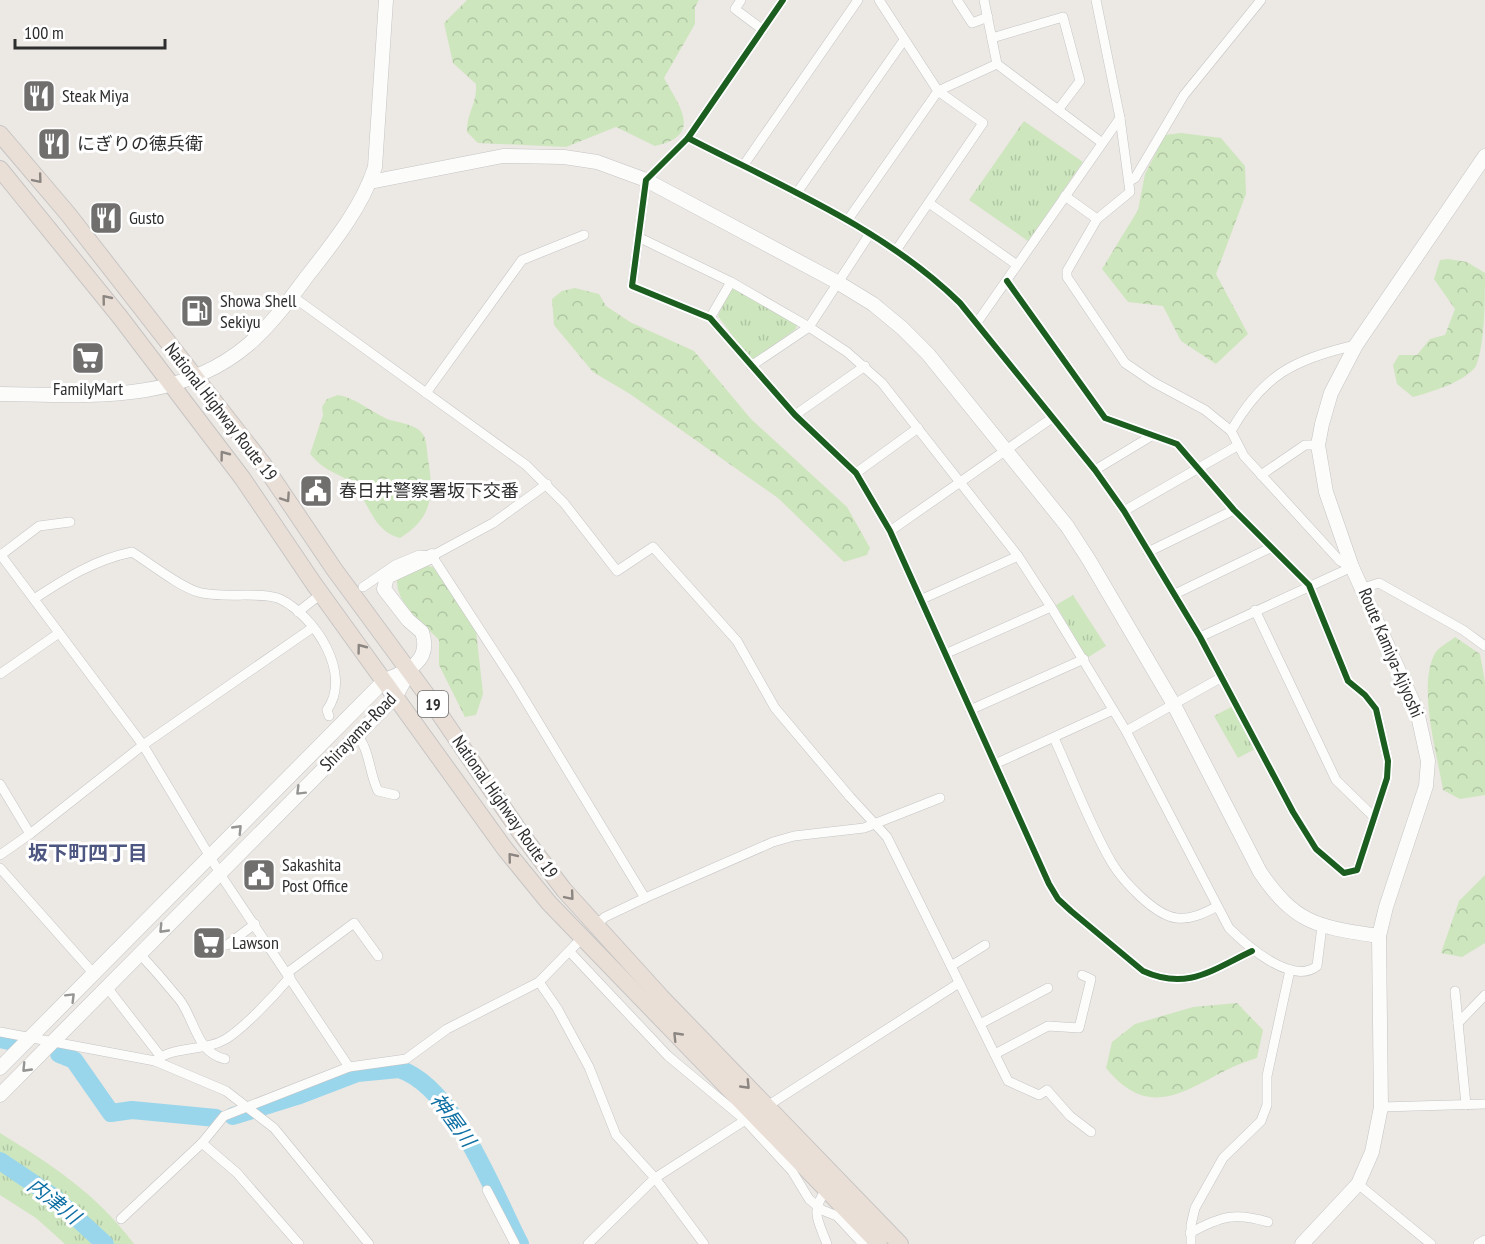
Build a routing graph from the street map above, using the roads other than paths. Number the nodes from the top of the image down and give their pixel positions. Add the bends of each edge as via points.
1 (386, 0) edge
2 (741, 0) edge
3 (783, 0) edge
4 (858, 0) edge
5 (879, 0) edge
6 (957, 0) edge
7 (984, 0) edge
8 (1096, 0) edge
9 (1261, 0) edge
10 (988, 17) junction
11 (763, 30) junction
12 (992, 38) junction
13 (904, 40) junction
14 (997, 64) junction
15 (938, 91) junction
16 (1058, 110) junction
17 (1120, 118) junction
18 (0, 134) edge
19 (688, 138) junction
20 (1101, 142) junction
21 (1485, 156) edge
22 (743, 166) junction
23 (0, 169) edge
24 (646, 180) junction
25 (1130, 181) junction
26 (370, 183) junction
27 (796, 194) junction
28 (1065, 196) junction
29 (929, 203) junction
30 (1097, 219) junction
31 (847, 221) junction
32 (584, 235) dead end
33 (869, 235) junction
34 (638, 237) junction
35 (897, 249) junction
36 (1017, 266) junction
37 (1007, 281) junction
38 (731, 282) junction
39 (837, 282) junction
40 (292, 296) junction
41 (710, 318) junction
42 (976, 324) junction
43 (809, 327) junction
44 (1356, 345) junction
45 (751, 366) junction
46 (865, 366) junction
47 (195, 378) junction
48 (171, 385) junction
49 (426, 393) junction
50 (0, 394) edge
51 (795, 415) junction
52 (1052, 418) junction
53 (918, 428) junction
54 (1231, 431) junction
55 (1153, 435) junction
56 (1318, 445) junction
57 (1237, 446) junction
58 (1006, 451) junction
59 (1198, 468) junction
60 (1095, 470) junction
61 (856, 473) junction
62 (1261, 475) junction
63 (961, 482) junction
64 (547, 484) junction
65 (1234, 510) junction
66 (1124, 511) junction
67 (70, 522) dead end
68 (890, 531) junction
69 (1270, 548) junction
70 (1148, 552) junction
71 (0, 554) edge
72 (432, 556) junction
73 (1018, 556) junction
74 (1352, 567) junction
75 (1309, 585) junction
76 (363, 587) dead end
77 (1363, 588) junction
78 (321, 594) junction
79 (1175, 594) junction
80 (34, 599) junction
81 (920, 600) junction
82 (1051, 607) junction
83 (1255, 610) junction
84 (298, 612) junction
85 (312, 628) junction
86 (59, 633) junction
87 (1200, 637) junction
88 (1485, 646) edge
89 (945, 654) junction
90 (1084, 659) junction
91 (410, 670) junction
92 (0, 674) edge
93 (1222, 677) junction
94 (385, 680) junction
95 (396, 696) junction
96 (1173, 703) junction
97 (970, 710) junction
98 (1113, 711) junction
99 (329, 716) dead end
100 (1126, 731) junction
101 (357, 735) junction
102 (1054, 738) junction
103 (143, 745) junction
104 (995, 764) junction
105 (0, 784) edge
106 (395, 795) dead end
107 (940, 798) dead end
108 (1374, 817) junction
109 (876, 824) junction
110 (30, 834) junction
111 (0, 855) edge
112 (211, 856) junction
113 (0, 868) edge
114 (219, 871) junction
115 (645, 898) junction
116 (1216, 907) junction
117 (255, 924) junction
118 (1322, 926) junction
119 (589, 931) junction
120 (1379, 936) junction
121 (227, 945) dead end
122 (984, 945) dead end
123 (1252, 951) junction
124 (570, 952) junction
125 (139, 953) junction
126 (378, 956) dead end
127 (951, 966) junction
128 (1290, 970) junction
129 (94, 974) junction
130 (289, 975) junction
131 (1082, 975) dead end
132 (539, 982) junction
133 (959, 982) junction
134 (106, 986) junction
135 (1048, 988) dead end
136 (1455, 991) dead end
137 (1485, 995) edge
138 (1458, 1023) junction
139 (980, 1024) junction
140 (0, 1032) edge
141 (30, 1038) junction
142 (51, 1043) junction
143 (203, 1046) junction
144 (995, 1054) junction
145 (668, 1056) junction
146 (158, 1059) junction
147 (225, 1059) dead end
148 (699, 1059) junction
149 (349, 1067) junction
150 (0, 1068) edge
151 (0, 1095) edge
152 (1485, 1104) edge
153 (1466, 1105) junction
154 (1381, 1107) junction
155 (252, 1109) junction
156 (755, 1114) junction
157 (1091, 1132) dead end
158 (202, 1143) junction
159 (655, 1178) junction
160 (1358, 1184) junction
161 (487, 1190) dead end
162 (826, 1190) junction
163 (816, 1204) junction
164 (121, 1219) dead end
165 (1268, 1222) dead end
166 (1190, 1233) junction
167 (1485, 1240) edge
168 (299, 1244) edge
169 (369, 1244) edge
170 (515, 1244) edge
171 (588, 1244) edge
172 (705, 1244) edge
173 (827, 1244) edge
174 (863, 1244) edge
175 (879, 1244) edge
176 (900, 1244) edge
177 (1191, 1244) edge
178 (1302, 1244) edge
179 (1431, 1244) edge
180 (1478, 1244) edge

1 - 26 street via 375,167
2 - 11 street via 735,9
3 - 11 street
4 - 22 street
5 - 13 street
6 - 10 street via 972,23
7 - 10 street
8 - 17 street
9 - 25 street via 1184,95
10 - 12 street
11 - 19 street
12 - 14 street
12 - 16 street via 1064,16 1080,81
13 - 15 street
13 - 27 street
14 - 15 street
14 - 16 street
15 - 29 street via 983,123
15 - 31 street
16 - 20 street
17 - 20 street
17 - 25 street
18 -> 47 highway, National Highway Route 19 / 19 via 68,214
19 - 22 street
19 - 24 street
20 - 28 street
21 - 44 street, Route Kamiya-Ajiyoshi
22 - 27 street
48 -> 23 highway, National Highway Route 19 / 19
24 - 26 street via 597,162 525,156 482,159
24 - 34 street
24 - 39 street
25 - 30 street via 1130,192
26 - 40 street via 348,221
27 - 31 street
28 - 30 street
28 - 36 street
29 - 35 street
29 - 36 street
30 - 54 street via 1067,277 1125,363 1205,410
31 - 33 street
32 - 49 street via 522,260
33 - 35 street
33 - 39 street
34 - 38 street
34 - 41 street via 632,286
35 - 42 street via 938,281
36 - 37 street
37 - 42 street
37 - 55 street via 1105,418
38 - 41 street
38 - 43 street
39 - 43 street
39 - 58 street via 902,327
40 - 47 street via 248,345
40 - 49 street
41 - 45 street
42 - 52 street
43 - 45 street
43 - 46 street
44 - 54 street via 1278,374 1256,393
44 - 56 street, Route Kamiya-Ajiyoshi via 1330,393
45 - 51 street
46 - 51 street
46 - 53 street
47 - 48 street
47 -> 91 highway, National Highway Route 19 / 19 via 263,464 334,569
48 - 50 street via 108,396
78 -> 48 highway, National Highway Route 19 / 19 via 243,479
49 - 64 street
51 - 61 street
52 - 58 street
52 - 60 street
53 - 61 street
53 - 63 street
54 - 57 street
55 - 59 street via 1177,444
55 - 60 street
56 - 62 street via 1305,445
56 - 74 street, Route Kamiya-Ajiyoshi via 1326,492
57 - 59 street
57 - 62 street
58 - 63 street
58 - 96 street via 1089,560
59 - 65 street
59 - 66 street
60 - 66 street
61 - 68 street
62 - 74 street via 1340,561
63 - 68 street
63 - 73 street
64 - 72 street via 493,523
64 - 109 street via 617,571 653,548 737,641 775,708
65 - 69 street
65 - 70 street
66 - 70 street
67 - 71 street via 39,526
68 - 81 street
69 - 75 street
69 - 79 street
70 - 79 street
71 - 80 street
72 - 76 street via 418,555 395,565
72 - 91 street via 387,577 384,589 408,621 422,632 424,653
72 - 115 street
73 - 81 street
73 - 82 street
74 - 75 street
74 - 77 street, Route Kamiya-Ajiyoshi
75 - 83 street
75 - 108 street via 1348,681 1376,710 1388,761 1387,778
77 - 88 street via 1379,583
77 - 120 street, Route Kamiya-Ajiyoshi via 1417,711 1428,761 1421,804
78 - 84 street
94 -> 78 highway, National Highway Route 19 / 19
79 - 87 street
80 - 84 street via 71,574 105,558 132,552 196,592 279,598
80 - 86 street
81 - 89 street
82 - 89 street
82 - 90 street
83 - 87 street
83 - 108 street via 1336,780
84 - 85 street
85 - 99 street via 326,648 335,680
85 - 103 street
86 - 92 street
86 - 103 street
87 - 93 street
89 - 97 street
90 - 97 street
90 - 98 street
91 - 94 street, Shirayama-Road
91 - 95 street, Shirayama-Road
91 -> 119 highway, National Highway Route 19 / 19
93 - 96 street
93 - 108 street via 1316,849 1344,873 1357,870
94 - 95 highway, National Highway Route 19 / 19
112 -> 94 street, Shirayama-Road
95 - 101 street, Shirayama-Road
119 -> 95 highway, National Highway Route 19 / 19 via 549,903 505,849
96 - 100 street
96 - 118 street via 1270,886 1294,912
97 - 104 street
98 - 100 street
98 - 102 street
100 - 116 street
101 - 106 street via 364,744 378,791
101 -> 114 street, Shirayama-Road
102 - 104 street
102 - 116 street via 1112,863 1130,887 1163,914 1178,919
103 - 110 street
103 - 112 street
104 - 123 street via 1058,899 1143,971 1174,981 1194,979
105 - 110 street
107 - 109 street
109 - 115 street via 773,842
109 - 127 street via 899,856
110 - 111 street
112 - 114 street
112 - 129 street, Shirayama-Road
113 - 129 street
114 - 117 street
114 -> 125 street, Shirayama-Road
115 - 119 street via 605,917
116 - 123 street via 1229,928
117 - 121 street
117 - 130 street
118 - 120 street
118 - 128 street via 1317,966 1305,972
119 - 124 street
148 -> 119 highway, National Highway Route 19 / 19
119 -> 156 highway, National Highway Route 19 / 19 via 722,1051
120 - 154 street, Route Kamiya-Ajiyoshi
122 - 127 street
123 - 128 street
124 - 132 street
124 - 145 street
125 - 134 street, Shirayama-Road
125 - 143 street via 181,1001
126 - 130 street via 354,923
127 - 133 street
128 - 166 street via 1267,1076 1267,1105 1261,1120 1223,1158 1195,1208
141 -> 129 street, Shirayama-Road
130 - 143 street via 276,994 225,1039
130 - 149 street
131 - 144 street via 1091,979 1079,1028 1048,1026
132 - 149 street via 447,1029 406,1059
132 - 159 street via 588,1067 616,1135
133 - 139 street
133 - 156 street
134 - 142 street, Shirayama-Road
134 - 146 street
135 - 139 street
136 - 138 street
137 - 138 street
138 - 153 street
139 - 144 street
140 - 141 street
141 - 142 street
141 - 150 street, Shirayama-Road
142 - 146 street
142 -> 151 street, Shirayama-Road
143 - 146 street via 165,1053
143 - 147 street via 214,1056
144 - 157 street via 1008,1080 1039,1095 1047,1090
145 - 148 street
145 - 156 street
146 - 155 street via 226,1091
148 - 156 highway, National Highway Route 19 / 19
149 - 155 street
152 - 153 street
153 - 154 street
154 - 160 street, Route Kamiya-Ajiyoshi via 1372,1152
155 - 158 street via 224,1116
155 - 169 street via 297,1155
156 - 159 street
156 - 162 highway, National Highway Route 19 / 19
156 - 163 street
156 - 176 highway, National Highway Route 19 / 19
158 - 164 street
158 - 168 street via 237,1173
159 - 171 street
159 - 172 street
160 - 178 street, Route Kamiya-Ajiyoshi
160 - 179 street
161 - 170 street
162 - 163 street
162 - 175 highway, National Highway Route 19 / 19
163 - 173 street
163 - 174 street via 837,1216
165 - 166 street via 1228,1216
166 - 177 street
167 - 180 street

